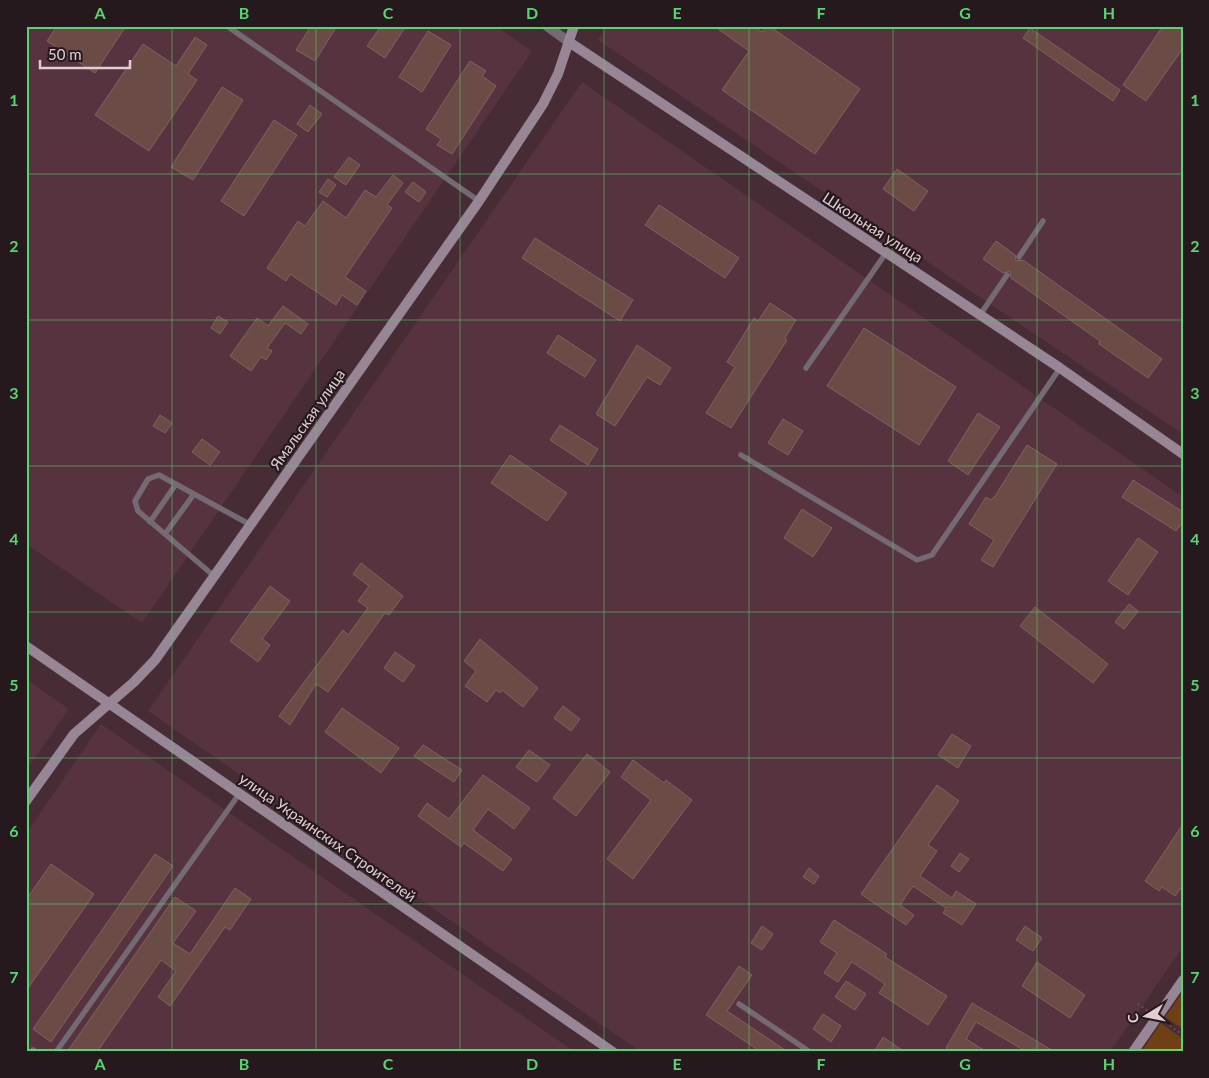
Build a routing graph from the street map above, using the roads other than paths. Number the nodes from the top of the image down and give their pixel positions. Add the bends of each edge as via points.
1 (227, 26) edge
2 (547, 26) edge
3 (574, 26) edge
4 (569, 42) junction
5 (479, 201) junction
6 (1043, 221) dead end
7 (886, 253) junction
8 (1019, 257) dead end
9 (1006, 275) dead end
10 (980, 315) junction
11 (806, 368) dead end
12 (1060, 368) junction
13 (1183, 454) edge
14 (741, 455) dead end
15 (176, 484) junction
16 (194, 494) junction
17 (150, 522) junction
18 (251, 525) junction
19 (165, 534) junction
20 (214, 576) junction
21 (26, 646) edge
22 (108, 703) junction
23 (237, 797) dead end
24 (26, 801) edge
25 (1183, 980) edge
26 (739, 1004) dead end
27 (56, 1052) edge
28 (613, 1052) edge
29 (810, 1052) edge
30 (1133, 1052) edge

1 - 5 lane
2 - 4 street, Школьная улица
3 - 4 street, Ямальская улица
4 - 5 street, Ямальская улица via 551,90
4 - 7 street, Школьная улица
5 - 18 street, Ямальская улица
6 - 8 lane
7 - 10 street, Школьная улица
7 - 11 lane
9 - 10 lane
10 - 12 street, Школьная улица
12 - 13 street, Школьная улица
12 - 14 lane via 932,555 917,560
15 - 16 lane
15 - 17 lane
15 - 17 lane via 156,475 148,479 135,501 138,511
16 - 18 lane
16 - 19 lane
17 - 19 lane
18 - 20 street, Ямальская улица
19 - 20 lane
20 - 22 street, Ямальская улица via 150,666
21 - 22 street, улица Украинских Строителей
22 - 24 street, Ямальская улица via 74,734
22 - 28 street, улица Украинских Строителей
23 - 27 lane
25 - 30 street
26 - 29 lane

